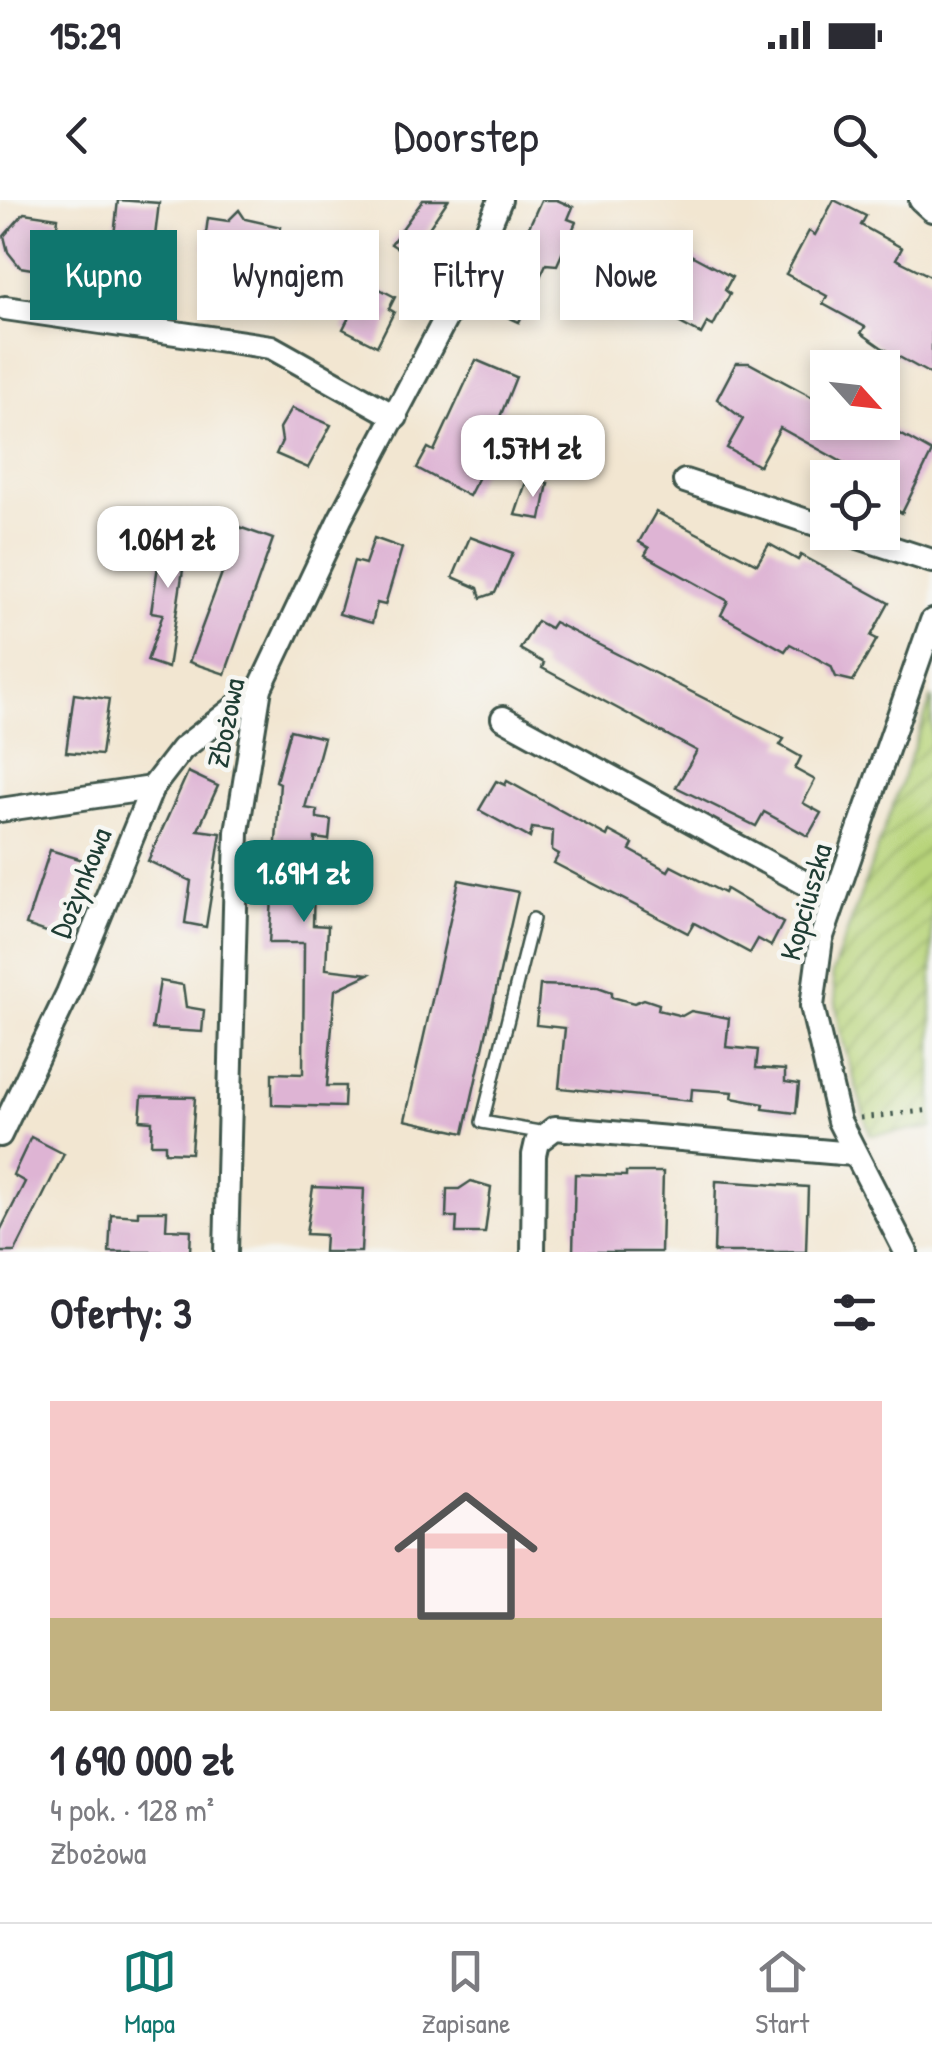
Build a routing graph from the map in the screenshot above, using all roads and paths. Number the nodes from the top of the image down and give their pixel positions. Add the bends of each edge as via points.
1 (500, 200) edge
2 (920, 200) edge
3 (932, 210) edge
4 (6, 308) dead end
5 (396, 417) junction
6 (685, 481) dead end
7 (810, 522) edge
8 (896, 550) edge
9 (932, 562) edge
10 (932, 621) edge
11 (260, 688) junction
12 (502, 718) dead end
13 (152, 788) junction
14 (0, 810) edge
15 (834, 899) junction
16 (533, 919) dead end
17 (932, 1110) edge
18 (839, 1121) junction
19 (545, 1133) junction
20 (0, 1135) edge
21 (853, 1154) junction
22 (226, 1252) edge
23 (533, 1252) edge
24 (906, 1252) edge

1 - 5 street, Zbożowa
2 - 3 street
4 - 5 street via 271,347
5 - 11 street, Zbożowa via 304,589
6 - 7 street
8 - 9 street
10 - 15 street, Kopciuszka
11 - 13 street, Dożynkowa via 182,748
11 - 22 street, Zbożowa via 237,832
12 - 15 street
13 - 14 street
13 - 20 street, Dożynkowa
15 - 18 street, Kopciuszka via 812,1006
16 - 19 lane via 482,1122
17 - 18 path
18 - 21 street, Kopciuszka
19 - 21 street via 568,1128
19 - 23 street via 534,1155
21 - 24 street, Kopciuszka

